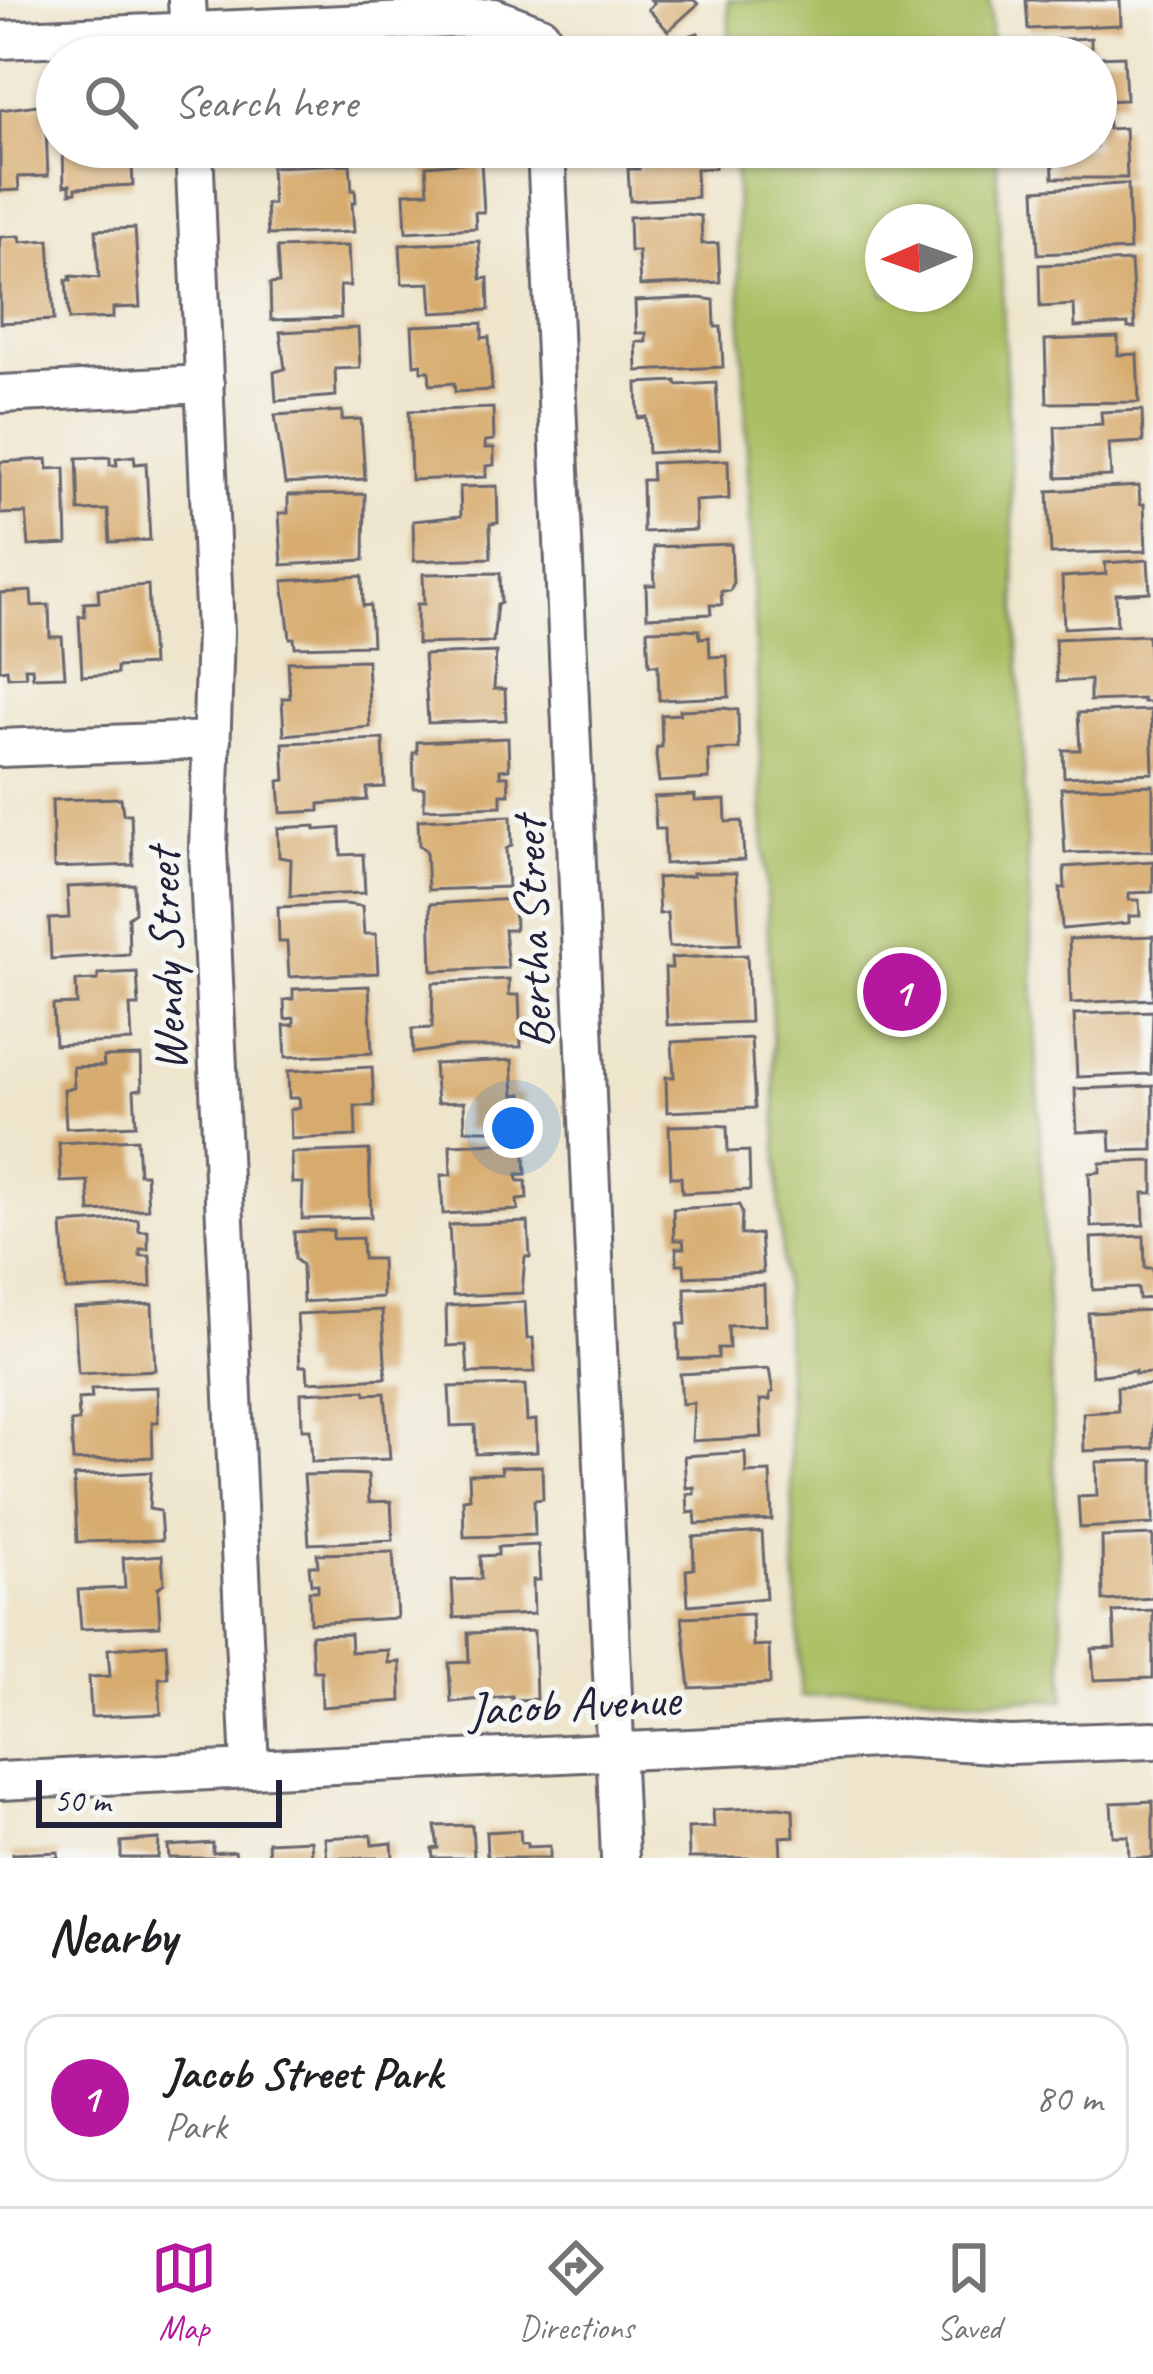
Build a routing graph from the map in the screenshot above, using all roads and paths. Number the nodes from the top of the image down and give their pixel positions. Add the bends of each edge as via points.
1 (189, 29) edge
2 (69, 36) edge
3 (525, 36) edge
4 (36, 38) edge
5 (0, 40) edge
6 (195, 168) edge
7 (547, 168) edge
8 (205, 384) junction
9 (0, 394) edge
10 (212, 740) junction
11 (0, 748) edge
12 (1153, 1740) edge
13 (615, 1750) junction
14 (250, 1768) junction
15 (0, 1781) edge
16 (620, 1858) edge

1 - 2 street
1 - 3 street via 494,17
4 - 5 street
6 - 8 street, Wendy Street
7 - 13 street, Bertha Street
8 - 9 street
8 - 10 street, Wendy Street
10 - 11 street
10 - 14 street, Wendy Street via 208,849
12 - 13 street, Jacob Avenue via 898,1738
13 - 14 street, Jacob Avenue
13 - 16 street, Bertha Street
14 - 15 street, Jacob Avenue

